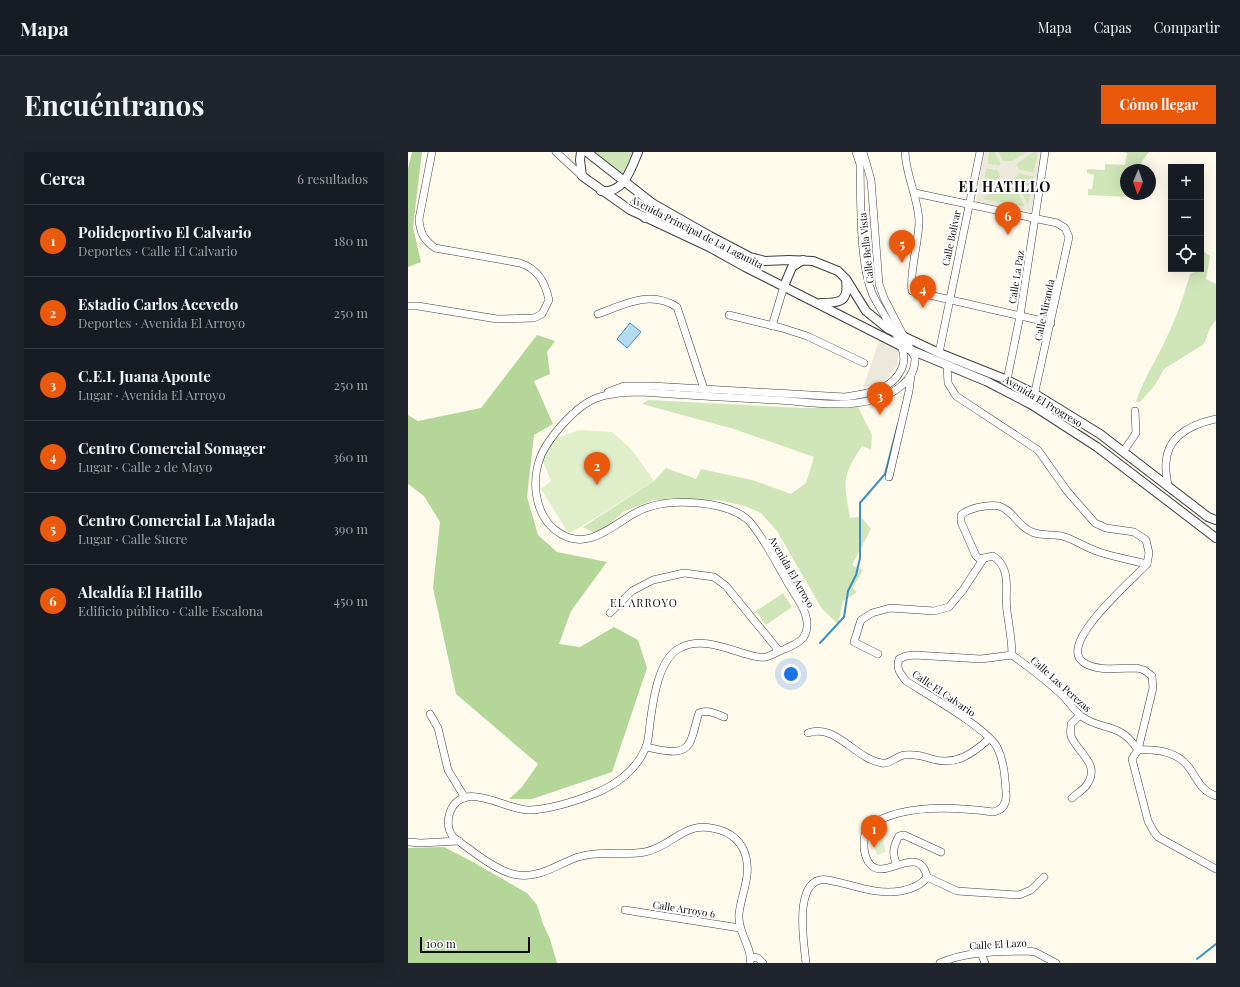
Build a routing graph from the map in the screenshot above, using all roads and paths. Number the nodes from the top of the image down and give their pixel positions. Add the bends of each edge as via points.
1 (432, 152) edge
2 (556, 152) edge
3 (582, 152) edge
4 (587, 152) edge
5 (638, 152) edge
6 (856, 152) edge
7 (863, 152) edge
8 (905, 152) edge
9 (980, 152) edge
10 (1046, 152) edge
11 (631, 169) junction
12 (582, 176) junction
13 (624, 182) junction
14 (600, 190) junction
15 (638, 193) junction
16 (915, 193) junction
17 (652, 203) junction
18 (968, 204) junction
19 (645, 218) junction
20 (1034, 218) junction
21 (804, 260) junction
22 (846, 278) junction
23 (784, 286) junction
24 (948, 299) junction
25 (818, 303) junction
26 (408, 306) edge
27 (598, 314) dead end
28 (729, 315) dead end
29 (1020, 316) junction
30 (1051, 323) junction
31 (772, 326) junction
32 (895, 333) junction
33 (906, 338) junction
34 (901, 346) junction
35 (912, 351) junction
36 (939, 353) junction
37 (864, 364) dead end
38 (947, 366) junction
39 (912, 373) junction
40 (1007, 380) junction
41 (705, 393) junction
42 (1035, 394) junction
43 (1032, 404) junction
44 (1136, 411) dead end
45 (1216, 419) edge
46 (1123, 452) junction
47 (889, 477) dead end
48 (1168, 485) junction
49 (1216, 520) edge
50 (1216, 538) edge
51 (984, 558) junction
52 (1147, 564) junction
53 (610, 613) dead end
54 (779, 652) junction
55 (878, 654) dead end
56 (1012, 654) junction
57 (430, 714) dead end
58 (1080, 715) junction
59 (724, 717) dead end
60 (808, 733) dead end
61 (989, 739) junction
62 (646, 747) junction
63 (1138, 750) junction
64 (1216, 796) edge
65 (465, 798) junction
66 (1072, 798) dead end
67 (459, 841) junction
68 (408, 842) edge
69 (941, 852) dead end
70 (897, 864) junction
71 (1216, 869) edge
72 (926, 876) junction
73 (1044, 877) dead end
74 (625, 910) dead end
75 (740, 928) junction
76 (981, 953) junction
77 (751, 960) edge
78 (763, 963) edge
79 (806, 963) edge
80 (940, 963) edge
81 (985, 963) edge
82 (1056, 963) edge

1 - 26 street via 419,219 420,230 425,240 435,248 531,266 542,278 549,300 542,314 534,318 497,319
2 - 12 street, Avenida Principal de La Lagunita
3 - 12 street
4 - 13 street, Avenida Principal de La Lagunita
5 - 11 street
6 - 32 street, Avenida El Arroyo via 860,164 864,250 870,287
7 - 33 street, Calle Bella Vista via 871,180 879,284
8 - 16 street via 908,174
9 - 18 street, Calle Bolívar
10 - 20 street, Calle La Paz
11 - 13 street
11 - 15 street
12 - 14 street, Avenida Principal de La Lagunita
13 - 14 street via 612,190
13 - 15 street, Avenida Principal de La Lagunita
14 - 19 street, Avenida Principal de La Lagunita
15 - 17 street, Avenida Principal de La Lagunita
16 - 18 street
16 - 24 street via 919,221 911,290
17 - 19 street via 653,213
17 - 21 street, Avenida Principal de La Lagunita via 757,260
18 - 20 street
18 - 24 street, Calle Bolívar
19 - 23 street, Avenida Principal de La Lagunita via 712,248
20 - 29 street, Calle La Paz
20 - 30 street, Calle Miranda via 1057,223 1065,228 1069,237
21 - 22 street, Avenida Principal de La Lagunita via 838,271
21 - 23 street via 792,267
22 - 25 street via 847,293 842,300
22 - 32 street, Avenida El Progreso via 866,310
23 - 25 street, Avenida Principal de La Lagunita
23 - 31 street
24 - 29 street
24 - 36 street, Calle Bolívar
25 - 34 street, Avenida El Progreso
27 - 41 street via 641,298 658,299 677,307
28 - 31 street
29 - 30 street
29 - 40 street, Calle La Paz
30 - 42 street, Calle Miranda
31 - 37 street via 807,336
32 - 33 street, Avenida El Progreso
32 - 34 street, Avenida El Arroyo
33 - 35 street
33 - 36 street, Avenida El Progreso
34 - 35 street, Avenida El Progreso
34 - 41 street, Avenida El Arroyo via 903,364 896,377 882,388 861,394 832,397
35 - 38 street, Avenida El Progreso
35 - 39 street via 915,362
36 - 40 street, Avenida El Progreso
38 - 43 street, Avenida El Progreso via 988,382
38 - 52 street via 948,383 956,396 1038,450 1095,522 1106,528 1134,532 1146,540 1149,553
39 - 41 street, Avenida El Arroyo via 902,385 889,394 871,400 835,404
39 - 47 street
40 - 42 street, Avenida El Progreso
41 - 54 street, Avenida El Arroyo via 624,386 589,402 572,416 542,454 536,494 540,510 553,528 568,537 587,538 606,532 628,516 652,506 706,503 731,509 755,529 804,609 806,629 802,638
42 - 43 street, Calle Miranda
42 - 46 street, Avenida El Progreso via 1100,434
43 - 50 street, Avenida El Progreso via 1098,447
44 - 46 street via 1136,433
45 - 48 street via 1190,428 1174,441 1165,464
46 - 48 street, Avenida El Progreso
48 - 49 street, Avenida El Progreso via 1208,517
51 - 52 street via 976,556 964,532 961,515 975,508 994,506 1008,510 1027,530 1034,533 1064,536 1098,552
51 - 55 street via 949,607 934,610 890,608 872,613 861,620 854,642
51 - 56 street via 993,556 998,559 1005,574 1008,585 1007,612
52 - 63 street via 1083,632 1077,652 1078,658 1084,663 1094,666 1137,668 1152,676 1153,688
53 - 54 street via 632,591 653,580 684,573 714,577 726,586
54 - 62 street, Avenida El Arroyo via 756,657 697,642 681,647 671,654 663,666 657,688
56 - 58 street, Calle Las Perezas
56 - 61 street, Calle El Calvario via 981,659 906,656 899,659 897,665 898,672 906,681 979,729
57 - 65 street via 438,728 448,770
58 - 63 street, Calle Las Perezas via 1091,722 1108,726 1124,734
58 - 66 street via 1071,724 1071,736 1092,769 1091,778 1085,787
59 - 62 street via 704,711 699,713 690,746 682,751 672,752
60 - 61 street via 815,730 828,732 882,764 906,754 942,762 956,760 970,755
61 - 70 street, Calle El Calvario via 1003,762 1006,795 1004,806 993,812 942,808 921,810 899,813 873,823 866,831 864,841 868,860 877,869
62 - 65 street, Avenida El Arroyo via 638,761 617,783 576,801 534,810 521,810 485,797
63 - 64 street via 1158,750 1179,758 1187,764 1201,787
63 - 71 street via 1132,759 1133,766 1148,821 1154,832 1158,837
65 - 67 street via 457,803 449,815 450,832
67 - 68 street
67 - 75 street via 497,868 525,876 543,873 580,857 603,852 645,852 691,828 715,829 735,837 746,856 748,866 739,914
69 - 70 street via 904,835 900,836 893,852
70 - 72 street, Calle El Calvario via 919,864 925,870
72 - 73 street via 957,891 1019,895 1031,890
72 - 79 street via 918,885 895,892 860,889 828,880 820,880 813,884 807,891 802,921
74 - 75 street, Calle Arroyo 6
75 - 77 street
76 - 80 street, Calle El Lazo via 953,957
76 - 81 street
76 - 82 street, Calle El Lazo via 1035,952
77 - 78 street via 758,958

